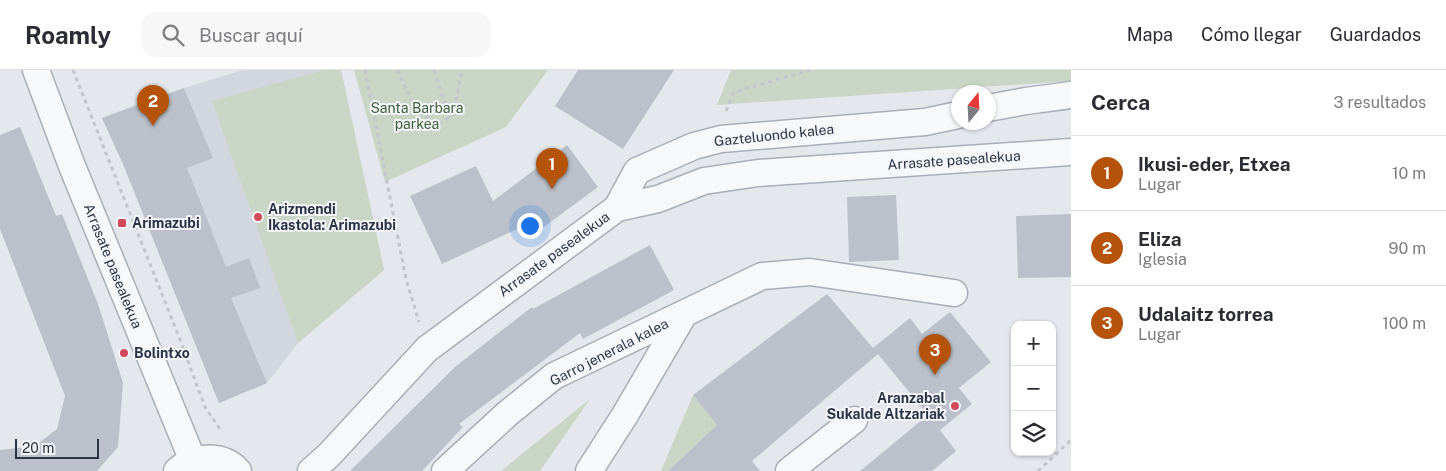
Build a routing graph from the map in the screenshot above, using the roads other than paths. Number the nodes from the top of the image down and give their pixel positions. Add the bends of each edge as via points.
1 (36, 70) edge
2 (1071, 95) edge
3 (996, 106) edge
4 (951, 116) edge
5 (1071, 152) edge
6 (617, 208) junction
7 (954, 293) dead end
8 (684, 314) junction
9 (854, 420) dead end
10 (185, 466) edge
11 (238, 471) edge
12 (311, 471) edge
13 (445, 471) edge
14 (589, 471) edge
15 (789, 471) edge

1 - 10 street, Arrasate pasealekua
2 - 3 street
4 - 6 street, Gazteluondo kalea via 925,122 721,139 694,146 637,171
5 - 6 street, Arrasate pasealekua via 758,173 704,181 658,199
6 - 12 street, Arrasate pasealekua via 427,349 330,455
7 - 8 street, Garro jenerala kalea via 810,272 762,276
8 - 13 street, Garro jenerala kalea via 554,376
8 - 14 street, Garro jenerala kalea
9 - 15 street
10 - 11 street via 208,458 222,461

